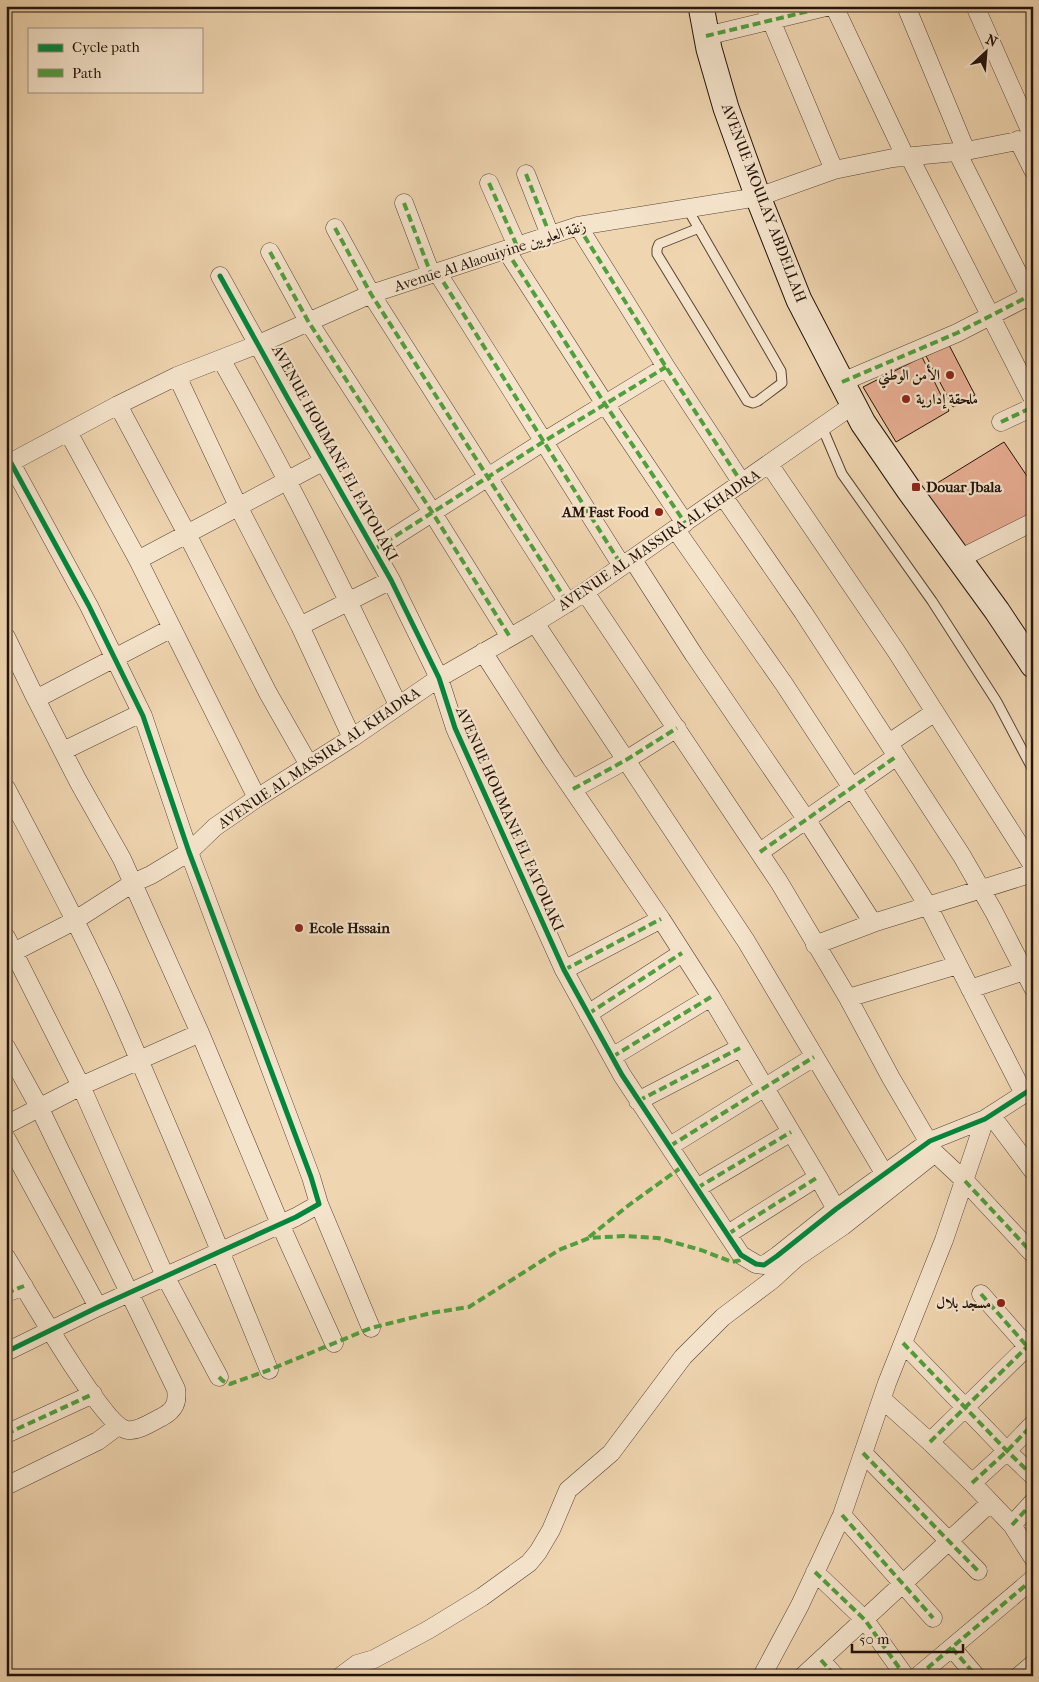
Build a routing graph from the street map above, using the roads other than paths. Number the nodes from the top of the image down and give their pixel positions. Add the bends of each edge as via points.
1 (701, 6) edge
2 (832, 6) edge
3 (906, 6) edge
4 (975, 6) edge
5 (768, 14) edge
6 (706, 36) junction
7 (1028, 138) edge
8 (961, 152) junction
9 (907, 156) junction
10 (834, 170) junction
11 (1033, 170) edge
12 (526, 174) dead end
13 (489, 183) dead end
14 (758, 197) junction
15 (404, 203) dead end
16 (687, 208) junction
17 (578, 226) junction
18 (335, 228) dead end
19 (698, 228) junction
20 (550, 235) junction
21 (511, 248) junction
22 (270, 252) dead end
23 (434, 273) junction
24 (220, 276) dead end
25 (371, 294) junction
26 (1032, 297) edge
27 (990, 316) junction
28 (308, 321) junction
29 (259, 344) junction
30 (221, 359) junction
31 (666, 367) junction
32 (177, 376) junction
33 (842, 382) junction
34 (1033, 399) edge
35 (605, 404) junction
36 (118, 405) junction
37 (853, 405) junction
38 (1033, 407) edge
39 (1002, 422) dead end
40 (822, 427) junction
41 (68, 432) junction
42 (543, 442) junction
43 (324, 461) junction
44 (9, 464) edge
45 (769, 464) junction
46 (487, 478) junction
47 (287, 479) junction
48 (742, 483) junction
49 (723, 496) junction
50 (238, 506) junction
51 (432, 512) junction
52 (1033, 522) edge
53 (680, 527) junction
54 (187, 534) junction
55 (374, 549) junction
56 (959, 559) junction
57 (138, 560) junction
58 (628, 563) junction
59 (391, 580) junction
60 (586, 592) junction
61 (349, 602) junction
62 (568, 603) junction
63 (536, 623) junction
64 (300, 626) junction
65 (172, 628) junction
66 (6, 637) edge
67 (510, 637) junction
68 (483, 652) junction
69 (115, 657) junction
70 (1033, 665) edge
71 (439, 678) junction
72 (36, 699) junction
73 (398, 705) junction
74 (935, 712) junction
75 (141, 713) junction
76 (677, 728) junction
77 (352, 738) junction
78 (893, 750) junction
79 (63, 751) junction
80 (626, 760) junction
81 (309, 765) junction
82 (1033, 770) edge
83 (852, 787) junction
84 (6, 788) edge
85 (573, 789) junction
86 (257, 798) junction
87 (806, 819) junction
88 (189, 852) junction
89 (760, 852) junction
90 (1033, 866) edge
91 (1033, 873) edge
92 (133, 883) junction
93 (982, 889) junction
94 (928, 906) junction
95 (661, 919) junction
96 (74, 921) junction
97 (873, 924) junction
98 (815, 945) junction
99 (9, 948) edge
100 (682, 953) junction
101 (958, 965) junction
102 (1028, 969) edge
103 (564, 970) junction
104 (1033, 988) edge
105 (970, 989) junction
106 (711, 997) junction
107 (848, 998) junction
108 (588, 1014) junction
109 (200, 1033) junction
110 (6, 1047) edge
111 (740, 1048) junction
112 (612, 1057) junction
113 (814, 1057) junction
114 (138, 1061) junction
115 (82, 1086) junction
116 (765, 1088) junction
117 (1028, 1091) edge
118 (638, 1101) junction
119 (39, 1107) junction
120 (988, 1117) junction
121 (6, 1125) edge
122 (791, 1132) junction
123 (6, 1138) edge
124 (670, 1146) junction
125 (933, 1147) junction
126 (1032, 1169) edge
127 (884, 1173) junction
128 (818, 1176) junction
129 (965, 1181) junction
130 (696, 1188) junction
131 (318, 1204) junction
132 (836, 1209) junction
133 (280, 1224) junction
134 (728, 1234) junction
135 (220, 1252) junction
136 (1033, 1254) edge
137 (6, 1257) edge
138 (165, 1276) junction
139 (24, 1286) junction
140 (6, 1293) edge
141 (129, 1294) junction
142 (981, 1294) dead end
143 (98, 1307) junction
144 (371, 1328) dead end
145 (50, 1329) junction
146 (334, 1343) dead end
147 (903, 1343) junction
148 (1031, 1347) edge
149 (6, 1352) edge
150 (269, 1370) dead end
151 (219, 1377) dead end
152 (93, 1394) junction
153 (882, 1399) junction
154 (965, 1409) junction
155 (1033, 1424) edge
156 (118, 1426) junction
157 (6, 1434) edge
158 (930, 1442) junction
159 (1007, 1451) junction
160 (863, 1453) junction
161 (1033, 1476) edge
162 (972, 1482) junction
163 (6, 1486) edge
164 (1033, 1502) edge
165 (990, 1503) junction
166 (842, 1515) junction
167 (1012, 1525) junction
168 (949, 1541) junction
169 (1033, 1558) edge
170 (978, 1571) dead end
171 (816, 1572) junction
172 (1033, 1579) edge
173 (904, 1583) junction
174 (933, 1618) dead end
175 (865, 1620) junction
176 (952, 1648) junction
177 (821, 1660) junction
178 (1033, 1664) edge
179 (341, 1676) edge
180 (762, 1676) edge
181 (803, 1676) edge
182 (835, 1676) edge
183 (905, 1676) edge
184 (918, 1676) edge
185 (976, 1676) edge
186 (1019, 1676) edge

1 - 6 street, AVENUE MOULAY ABDELLAH
2 - 5 street
2 - 9 street
3 - 8 street
4 - 7 street
5 - 6 street
5 - 10 street
6 - 14 street, AVENUE MOULAY ABDELLAH via 726,108
7 - 8 street, Avenue Al Alaouiyine زنقة العلويين
7 - 11 street
8 - 9 street, Avenue Al Alaouiyine زنقة العلويين
8 - 26 street
9 - 10 street, Avenue Al Alaouiyine زنقة العلويين
9 - 27 street
10 - 14 street, Avenue Al Alaouiyine زنقة العلويين
12 - 20 street
13 - 21 street
14 - 16 street, Avenue Al Alaouiyine زنقة العلويين
14 - 33 street, AVENUE MOULAY ABDELLAH via 799,300
15 - 23 street
16 - 17 street, Avenue Al Alaouiyine زنقة العلويين
16 - 19 lane
17 - 20 street, Avenue Al Alaouiyine زنقة العلويين
17 - 31 street
18 - 25 street
19 - 19 lane via 782,370 782,383 753,403 747,401 658,254 659,244
20 - 21 street, Avenue Al Alaouiyine زنقة العلويين
21 - 23 street, Avenue Al Alaouiyine زنقة العلويين
21 - 35 street
22 - 28 street
23 - 25 street, Avenue Al Alaouiyine زنقة العلويين
23 - 42 street
24 - 29 street, AVENUE HOUMANE EL FATOUAKI
25 - 28 street, Avenue Al Alaouiyine زنقة العلويين
25 - 46 street
26 - 27 street
27 - 33 street via 957,334
27 - 34 street
28 - 29 street, Avenue Al Alaouiyine زنقة العلويين
28 - 51 street
29 - 30 street, Avenue Al Alaouiyine زنقة العلويين
29 - 43 street, AVENUE HOUMANE EL FATOUAKI
30 - 32 street, Avenue Al Alaouiyine زنقة العلويين
30 - 47 street
31 - 35 street
31 - 48 street
32 - 36 street, Avenue Al Alaouiyine زنقة العلويين
32 - 50 street
33 - 37 street, AVENUE MOULAY ABDELLAH
35 - 42 street
35 - 53 street
36 - 41 street, Avenue Al Alaouiyine زنقة العلويين
36 - 54 street
37 - 40 street, AVENUE AL MASSIRA AL KHADRA
37 - 56 street, AVENUE MOULAY ABDELLAH via 885,456
38 - 39 street
40 - 45 street, AVENUE AL MASSIRA AL KHADRA
40 - 82 lane via 842,474 932,601 998,702
41 - 44 street, Avenue Al Alaouiyine زنقة العلويين
41 - 57 street
42 - 46 street
42 - 58 street
43 - 47 street
43 - 55 street, AVENUE HOUMANE EL FATOUAKI
44 - 69 street
45 - 48 street, AVENUE AL MASSIRA AL KHADRA
45 - 74 street
46 - 51 street
46 - 62 street
47 - 50 street
47 - 61 street
48 - 49 street, AVENUE AL MASSIRA AL KHADRA
49 - 53 street, AVENUE AL MASSIRA AL KHADRA
49 - 78 street
50 - 54 street
50 - 64 street
51 - 55 street
51 - 67 street
52 - 56 street
53 - 58 street, AVENUE AL MASSIRA AL KHADRA
53 - 83 street
54 - 57 street
54 - 81 street via 268,693
55 - 59 street, AVENUE HOUMANE EL FATOUAKI
56 - 70 street, AVENUE MOULAY ABDELLAH
57 - 65 street
58 - 60 street, AVENUE AL MASSIRA AL KHADRA
58 - 87 street
59 - 61 street
59 - 71 street, AVENUE HOUMANE EL FATOUAKI
60 - 62 street, AVENUE AL MASSIRA AL KHADRA
60 - 76 street
61 - 64 street
61 - 73 street
62 - 63 street, AVENUE AL MASSIRA AL KHADRA
63 - 67 street, AVENUE AL MASSIRA AL KHADRA
63 - 80 street
64 - 77 street
65 - 69 street
65 - 86 street
66 - 72 street
67 - 68 street, AVENUE AL MASSIRA AL KHADRA
68 - 71 street, AVENUE AL MASSIRA AL KHADRA
68 - 85 street
69 - 72 street
69 - 75 street
71 - 73 street, AVENUE AL MASSIRA AL KHADRA
71 - 103 street, AVENUE HOUMANE EL FATOUAKI via 455,728
72 - 79 street
73 - 77 street, AVENUE AL MASSIRA AL KHADRA
74 - 78 street
74 - 90 street
75 - 79 street
75 - 88 street
76 - 80 street
76 - 89 street
77 - 81 street, AVENUE AL MASSIRA AL KHADRA
78 - 83 street
78 - 93 street
79 - 92 street
80 - 85 street
80 - 113 street via 746,941
81 - 86 street, AVENUE AL MASSIRA AL KHADRA
83 - 87 street
83 - 94 street
84 - 96 street
85 - 95 street
86 - 88 street, AVENUE AL MASSIRA AL KHADRA via 215,827
87 - 89 street
87 - 97 street
88 - 92 street, AVENUE AL MASSIRA AL KHADRA
88 - 131 street via 311,1177
89 - 98 street
91 - 93 street
92 - 96 street, AVENUE AL MASSIRA AL KHADRA
92 - 109 street
93 - 94 street
93 - 102 street
94 - 97 street
94 - 101 street
95 - 100 street
95 - 103 street
96 - 99 street, AVENUE AL MASSIRA AL KHADRA
96 - 114 street
97 - 98 street
98 - 107 street
99 - 115 street
100 - 106 street
100 - 108 street
101 - 105 street
101 - 107 street
102 - 104 street
102 - 105 street
103 - 108 street, AVENUE HOUMANE EL FATOUAKI
105 - 117 street
106 - 111 street
106 - 112 street
107 - 125 street
108 - 112 street, AVENUE HOUMANE EL FATOUAKI
109 - 114 street
109 - 133 street
110 - 119 street
111 - 116 street
111 - 118 street
112 - 118 street, AVENUE HOUMANE EL FATOUAKI
113 - 116 street
113 - 127 street
114 - 115 street
114 - 135 street
115 - 119 street
115 - 138 street
116 - 122 street
116 - 124 street
117 - 120 street
118 - 124 street, AVENUE HOUMANE EL FATOUAKI
119 - 121 street
119 - 141 street
120 - 125 street
120 - 126 street
120 - 129 street
122 - 128 street
122 - 130 street
123 - 143 street
124 - 130 street, AVENUE HOUMANE EL FATOUAKI
125 - 127 street
125 - 129 street
125 - 179 street via 843,1226 796,1258 723,1317 683,1357 611,1453 568,1490 552,1530 529,1563 428,1630 374,1659 357,1664
127 - 132 street
128 - 132 street
128 - 134 street
129 - 136 street
129 - 147 street
130 - 134 street, AVENUE HOUMANE EL FATOUAKI
131 - 133 street
131 - 144 street
132 - 134 street, AVENUE HOUMANE EL FATOUAKI via 764,1265 741,1255
133 - 135 street
133 - 146 street
135 - 138 street
135 - 150 street
137 - 139 street
138 - 141 street
138 - 151 street
139 - 140 street
139 - 145 street
141 - 143 street
141 - 156 street via 176,1389 177,1398 170,1412 143,1426 130,1430
142 - 148 street
143 - 145 street
145 - 149 street
145 - 152 street
147 - 153 street
147 - 154 street
148 - 154 street
152 - 156 street
152 - 157 street
153 - 158 street
153 - 160 street
154 - 158 street
154 - 159 street
155 - 159 street
156 - 163 street via 98,1441
158 - 162 street
159 - 161 street
159 - 162 street
160 - 166 street
160 - 168 street
162 - 165 street
164 - 167 street
165 - 167 street
165 - 168 street
166 - 171 street
166 - 173 street
167 - 169 street
168 - 170 street
168 - 173 street
171 - 175 street
171 - 180 street
172 - 176 street
173 - 174 street
173 - 175 street
175 - 177 street
175 - 183 street
176 - 184 street
176 - 185 street
177 - 181 street
177 - 182 street
178 - 186 street

